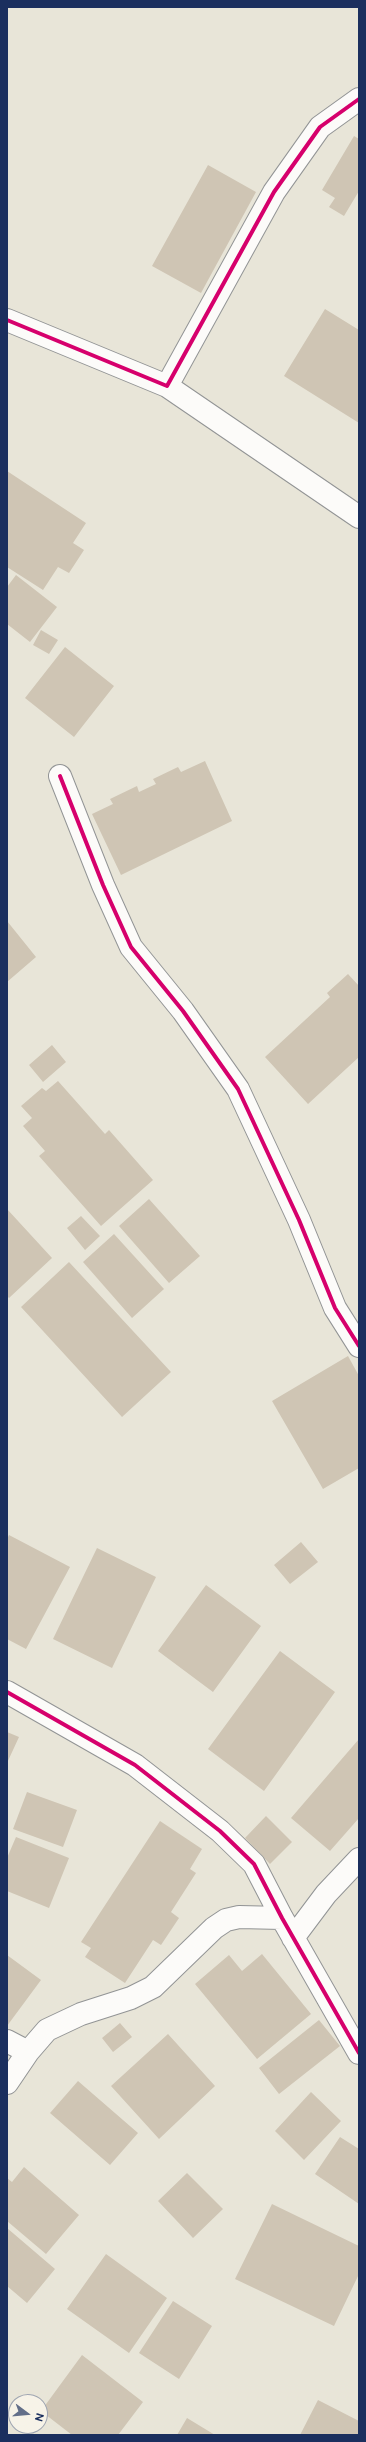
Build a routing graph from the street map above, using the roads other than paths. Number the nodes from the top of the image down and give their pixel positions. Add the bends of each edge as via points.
1 (359, 99) edge
2 (7, 320) edge
3 (167, 386) junction
4 (359, 517) edge
5 (60, 776) dead end
6 (359, 1346) edge
7 (7, 1692) edge
8 (359, 1859) edge
9 (282, 1918) junction
10 (293, 1938) junction
11 (7, 2041) edge
12 (28, 2052) junction
13 (359, 2053) edge
14 (7, 2084) edge

1 - 3 street via 320,127 274,192
2 - 3 street
3 - 4 street
5 - 6 street via 103,885 131,947 183,1011 238,1089 299,1220 334,1308
7 - 9 street via 72,1727 134,1765 220,1831 254,1864
8 - 10 street via 326,1894
9 - 10 street
9 - 12 street via 240,1917 226,1920 214,1928 152,1987 131,1998 80,2014 47,2030
10 - 13 street
11 - 12 street
12 - 14 street

